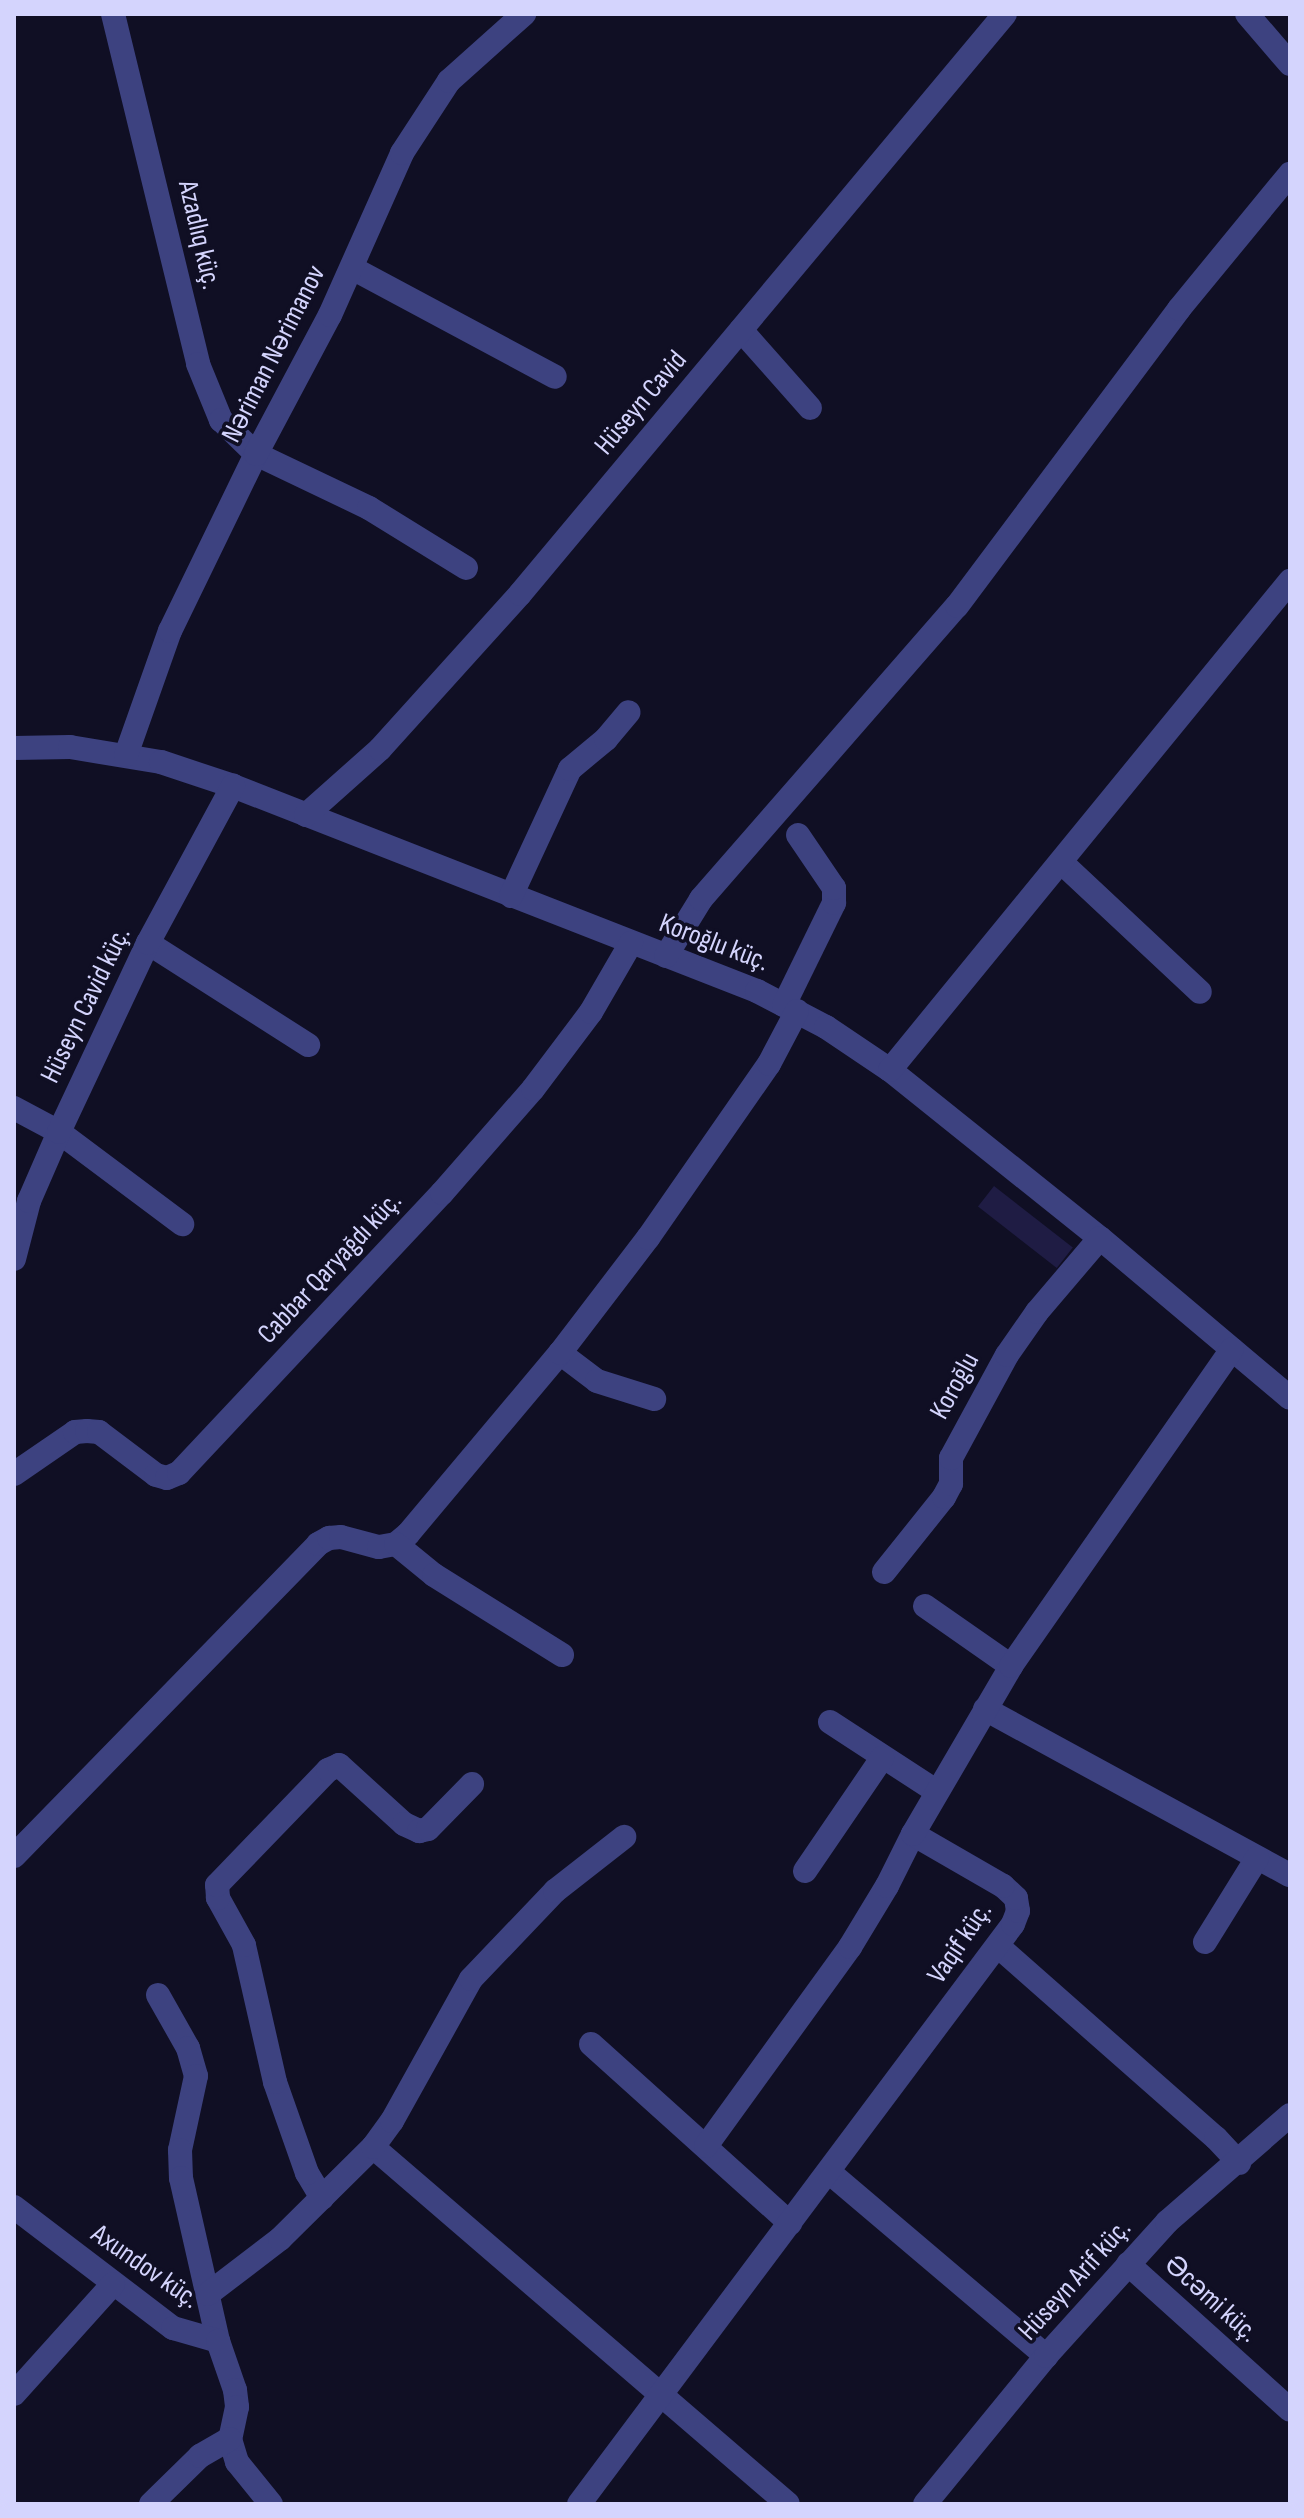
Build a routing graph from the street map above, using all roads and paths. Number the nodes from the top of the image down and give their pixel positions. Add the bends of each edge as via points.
1 (113, 14) edge
2 (524, 14) edge
3 (1005, 14) edge
4 (1247, 14) edge
5 (1290, 64) edge
6 (1290, 174) edge
7 (352, 268) junction
8 (741, 330) junction
9 (555, 377) dead end
10 (810, 408) dead end
11 (256, 454) junction
12 (466, 568) dead end
13 (1290, 581) edge
14 (629, 712) dead end
15 (14, 748) edge
16 (126, 755) junction
17 (233, 786) junction
18 (306, 815) junction
19 (798, 835) dead end
20 (1061, 862) junction
21 (511, 896) junction
22 (148, 943) junction
23 (631, 943) junction
24 (666, 956) junction
25 (1200, 992) dead end
26 (791, 1008) junction
27 (308, 1045) dead end
28 (890, 1070) junction
29 (14, 1108) edge
30 (59, 1132) junction
31 (182, 1224) dead end
32 (1100, 1238) junction
33 (14, 1259) edge
34 (1232, 1349) junction
35 (560, 1353) junction
36 (1290, 1398) edge
37 (654, 1399) dead end
38 (14, 1474) edge
39 (396, 1544) junction
40 (884, 1572) dead end
41 (925, 1606) dead end
42 (562, 1655) dead end
43 (1011, 1666) junction
44 (985, 1709) junction
45 (830, 1722) dead end
46 (882, 1758) junction
47 (472, 1784) dead end
48 (936, 1791) junction
49 (913, 1834) junction
50 (624, 1837) dead end
51 (14, 1856) edge
52 (1257, 1858) junction
53 (805, 1871) dead end
54 (1290, 1875) edge
55 (1205, 1942) dead end
56 (999, 1947) junction
57 (158, 1995) dead end
58 (591, 2044) dead end
59 (1290, 2115) edge
60 (706, 2146) junction
61 (373, 2147) junction
62 (1239, 2163) junction
63 (829, 2172) junction
64 (322, 2198) junction
65 (14, 2207) edge
66 (790, 2223) junction
67 (1128, 2264) junction
68 (113, 2284) junction
69 (208, 2294) junction
70 (218, 2341) junction
71 (1046, 2356) junction
72 (662, 2393) junction
73 (14, 2394) edge
74 (1290, 2410) edge
75 (230, 2439) junction
76 (151, 2504) edge
77 (271, 2504) edge
78 (579, 2504) edge
79 (788, 2504) edge
80 (925, 2504) edge

1 - 11 street, Azadlıq küç. via 198,364 221,420
2 - 7 street, Nəriman Nərimanov via 449,81 427,111 377,203
3 - 8 street, Hüseyn Cavid
4 - 5 street
6 - 24 street via 1179,309 957,606 701,899
7 - 9 street
7 - 11 street, Nəriman Nərimanov
8 - 10 street
8 - 18 street, Hüseyn Cavid via 520,594 380,749
11 - 12 street, Azadlıq küç. via 369,508
11 - 16 street, Nəriman Nərimanov via 170,631
13 - 20 street
14 - 21 street via 570,769
15 - 16 street, Koroğlu küç. via 70,747
16 - 17 street, Koroğlu küç.
17 - 18 street, Koroğlu küç.
17 - 22 street, Hüseyn Cavid küç.
18 - 21 street, Koroğlu küç.
19 - 26 street via 834,888 834,903
20 - 25 street
20 - 28 street
21 - 23 street, Koroğlu küç.
22 - 27 street
22 - 30 street, Hüseyn Cavid küç.
23 - 24 street, Koroğlu küç.
23 - 38 street, Cabbar Qaryağdı küç. via 591,1012 533,1089 179,1473 156,1475 99,1432 87,1431 75,1432
24 - 26 street, Koroğlu küç.
26 - 28 street, Koroğlu küç.
26 - 35 street via 769,1064
28 - 32 street, Koroğlu küç.
29 - 30 street
30 - 31 street
30 - 33 street, Hüseyn Cavid küç. via 29,1201
32 - 34 street, Koroğlu küç.
32 - 40 street, Koroğlu via 1007,1355 951,1458 951,1484 944,1497
34 - 36 street, Koroğlu küç.
34 - 43 street
35 - 37 street via 597,1381
35 - 39 street
39 - 42 street via 434,1575
39 - 51 street via 379,1547 341,1537 318,1544
41 - 43 street
43 - 44 street
44 - 48 street
44 - 52 street
45 - 46 street
46 - 48 street
46 - 53 street
47 - 64 street via 428,1829 419,1831 404,1824 339,1765 328,1770 217,1885 218,1898 244,1945 275,2082 307,2173
48 - 49 street
49 - 56 street, Vaqif küç. via 1016,1898 1018,1911
49 - 60 street via 850,1947
50 - 61 street via 555,1891 471,1979
52 - 54 street
52 - 55 street
56 - 62 street
56 - 63 street, Vaqif küç.
57 - 69 street via 188,2048 196,2076 180,2150 187,2208
58 - 60 street
59 - 62 street, Hüseyn Arif küç.
60 - 66 street
61 - 64 street
61 - 72 street
62 - 67 street, Hüseyn Arif küç. via 1167,2222
63 - 66 street, Vaqif küç.
63 - 71 street
64 - 69 street via 280,2239
65 - 68 street, Axundov küç.
66 - 72 street, Vaqif küç.
67 - 71 street, Hüseyn Arif küç.
67 - 74 street, Əcəmi küç.
68 - 70 street, Axundov küç. via 173,2328
68 - 73 street
69 - 70 street
70 - 75 street, Axundov küç. via 235,2390
71 - 80 street, Hüseyn Arif küç.
72 - 78 street, Vaqif küç.
72 - 79 street
75 - 76 street via 200,2456
75 - 77 street via 237,2462

